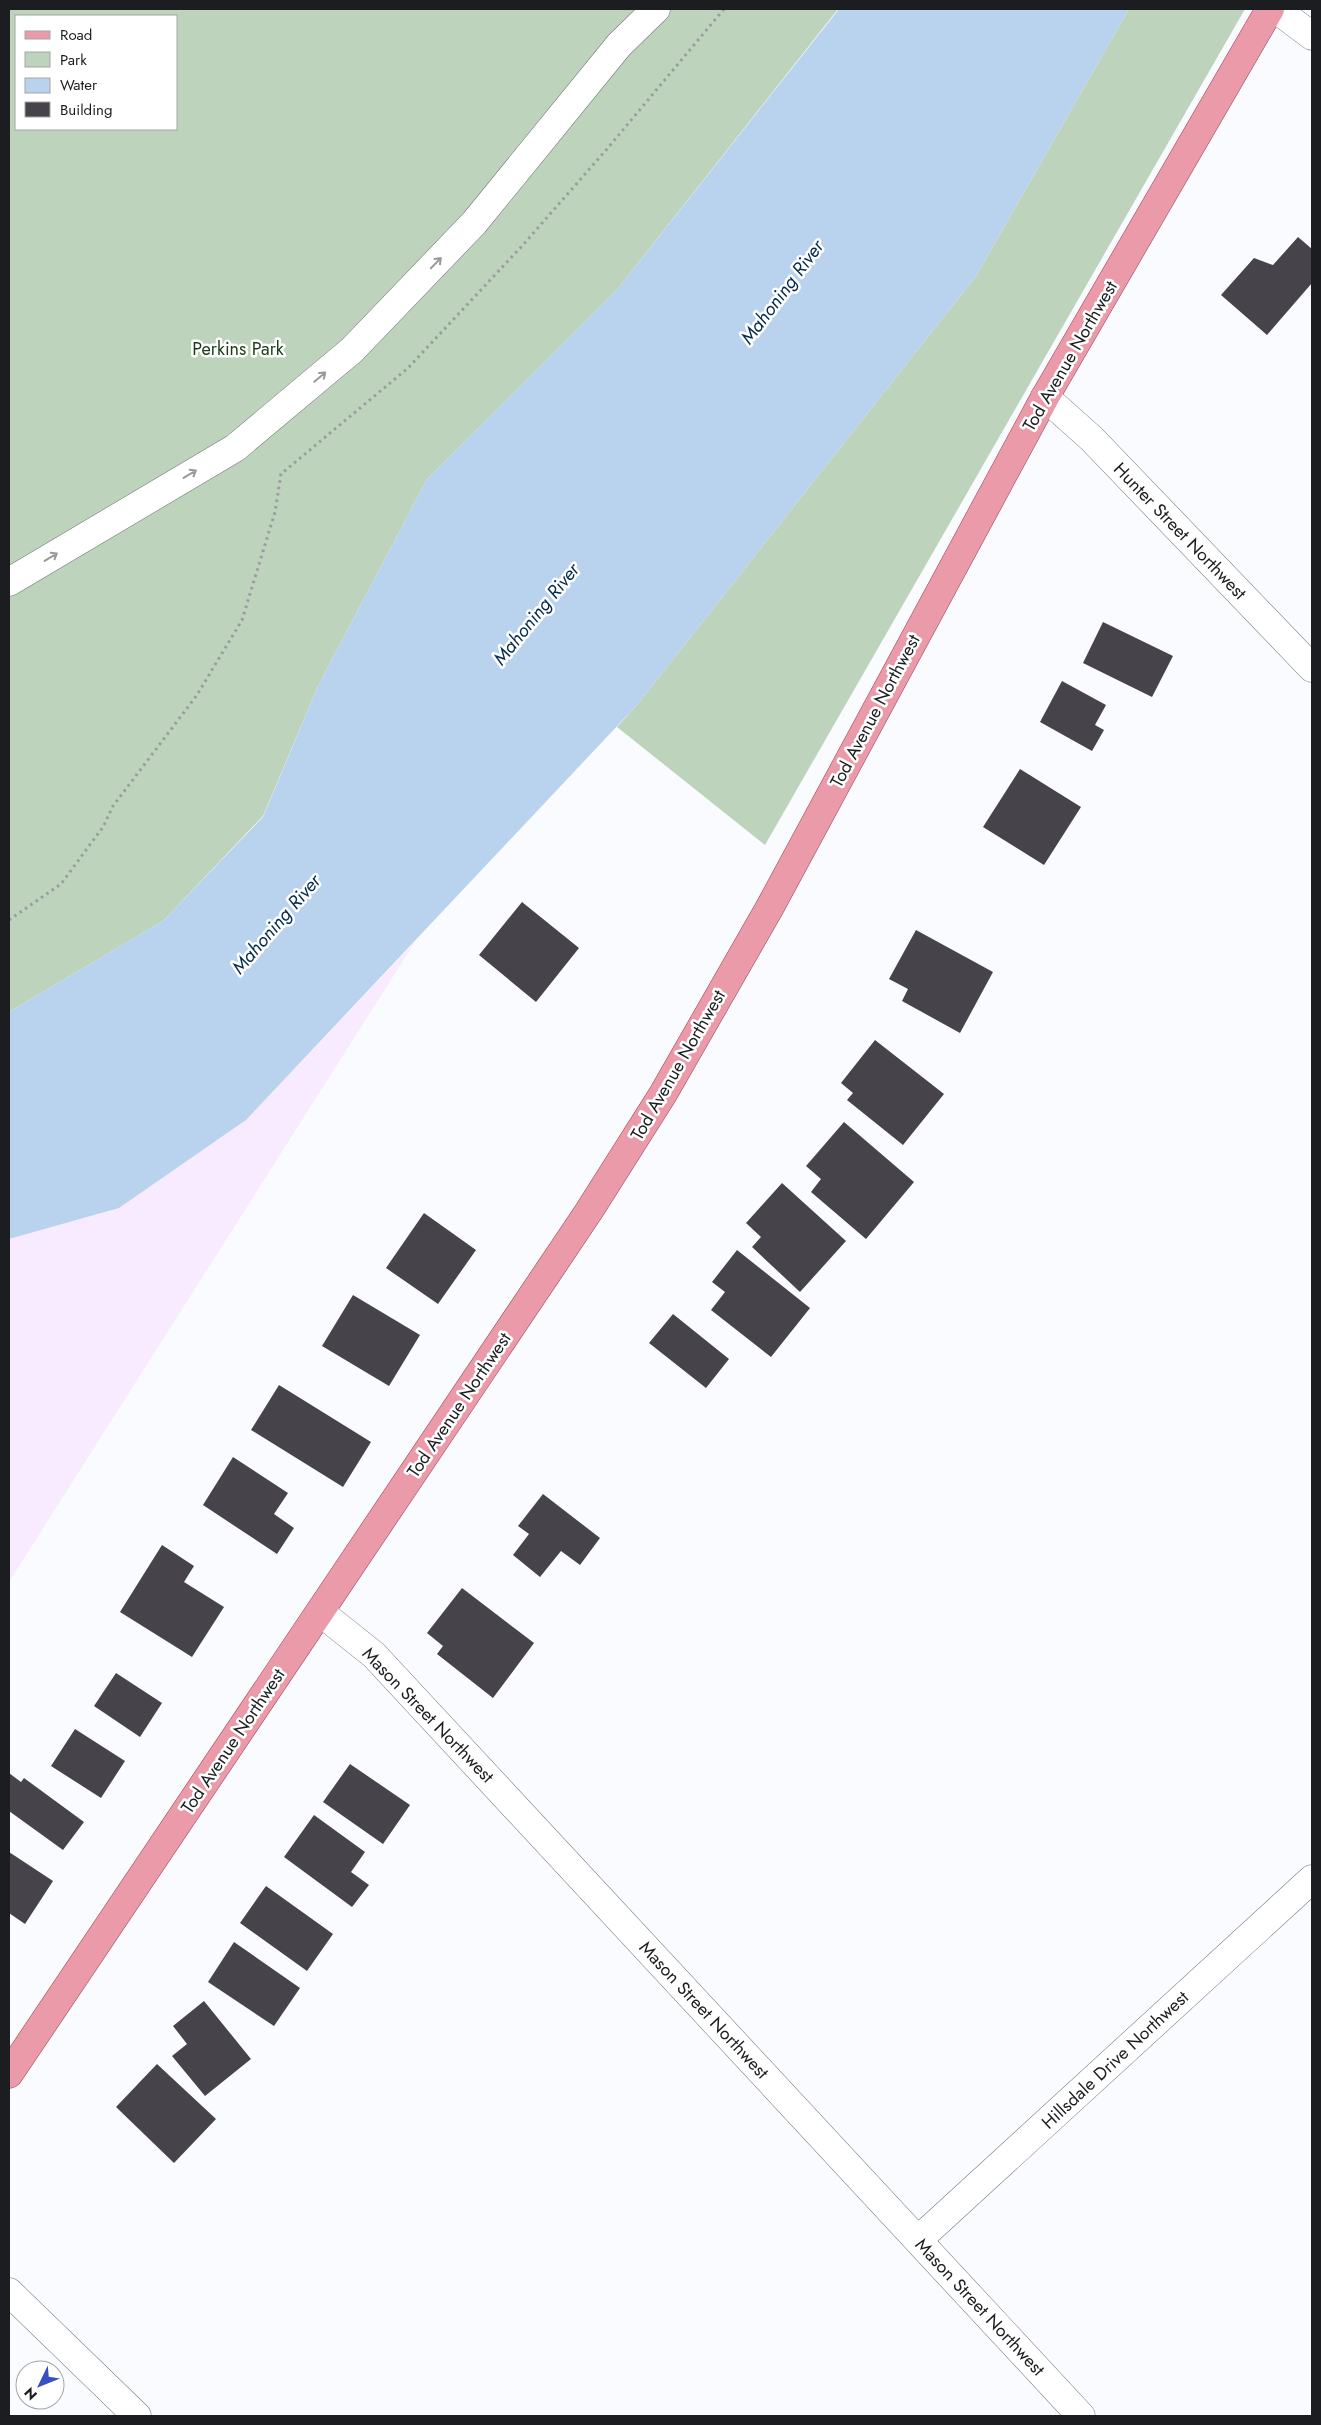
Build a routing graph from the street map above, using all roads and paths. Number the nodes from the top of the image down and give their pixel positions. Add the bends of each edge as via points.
1 (656, 9) edge
2 (724, 9) edge
3 (1270, 9) edge
4 (1276, 9) edge
5 (1312, 36) edge
6 (1045, 397) junction
7 (9, 582) edge
8 (1312, 668) edge
9 (9, 920) edge
10 (320, 1612) junction
11 (1312, 1879) edge
12 (9, 2074) edge
13 (918, 2240) junction
14 (9, 2292) edge
15 (137, 2416) edge
16 (1081, 2416) edge

7 -> 1 street via 235,448 352,350 474,223 619,45
2 - 9 path via 522,246 408,368 281,474 275,512 242,620 207,678 113,806 103,828 61,884
3 - 6 main road, Tod Avenue Northwest
4 - 5 street
6 - 8 street, Hunter Street Northwest via 1092,439
6 - 10 main road, Tod Avenue Northwest via 770,907 663,1094 589,1211
10 - 12 main road, Tod Avenue Northwest
10 - 13 street, Mason Street Northwest via 374,1655
11 - 13 street, Hillsdale Drive Northwest
13 - 16 street, Mason Street Northwest
14 - 15 street

